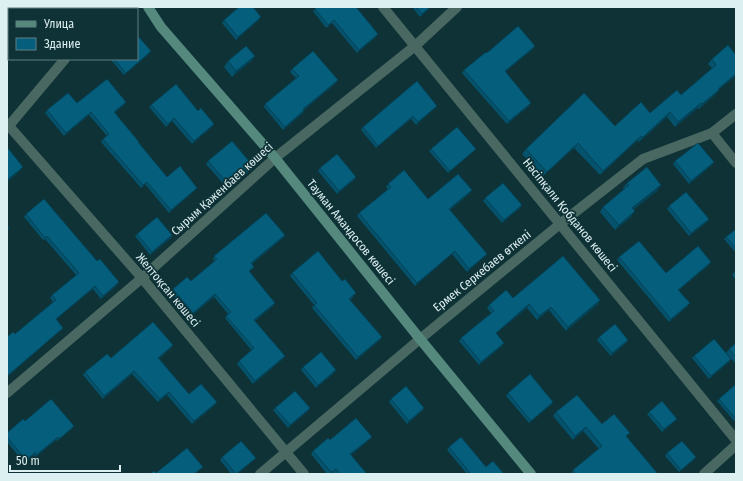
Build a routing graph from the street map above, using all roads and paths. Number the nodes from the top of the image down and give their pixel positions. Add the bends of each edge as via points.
1 (148, 7) edge
2 (383, 7) edge
3 (457, 7) edge
4 (415, 46) junction
5 (64, 60) edge
6 (736, 114) edge
7 (8, 127) edge
8 (712, 133) junction
9 (275, 158) junction
10 (736, 163) edge
11 (560, 224) junction
12 (142, 278) junction
13 (420, 339) junction
14 (7, 393) edge
15 (736, 440) edge
16 (736, 445) edge
17 (286, 453) junction
18 (260, 474) edge
19 (304, 474) edge
20 (531, 474) edge
21 (704, 474) edge

1 - 9 main road, Тауман Амандосов көшесі via 161,27
2 - 4 street, Нәсіпқали Қобданов көшесі
3 - 4 street, Сырым Қаженбаев көшесі
4 - 9 street, Сырым Қаженбаев көшесі
4 - 11 street, Нәсіпқали Қобданов көшесі
5 - 7 street
6 - 8 street, Ермек Серкебаев өткелі
7 - 12 street, Желтоқсан көшесі
8 - 10 street
8 - 11 street, Ермек Серкебаев өткелі via 643,159
9 - 12 street, Сырым Қаженбаев көшесі
9 - 13 main road, Тауман Амандосов көшесі
11 - 13 street, Ермек Серкебаев өткелі
11 - 15 street, Нәсіпқали Қобданов көшесі
12 - 14 street, Сырым Қаженбаев көшесі
12 - 17 street, Желтоқсан көшесі
13 - 17 street, Ермек Серкебаев өткелі
13 - 20 main road, Тауман Амандосов көшесі
16 - 21 street
17 - 18 street, Ермек Серкебаев өткелі
17 - 19 street, Желтоқсан көшесі

